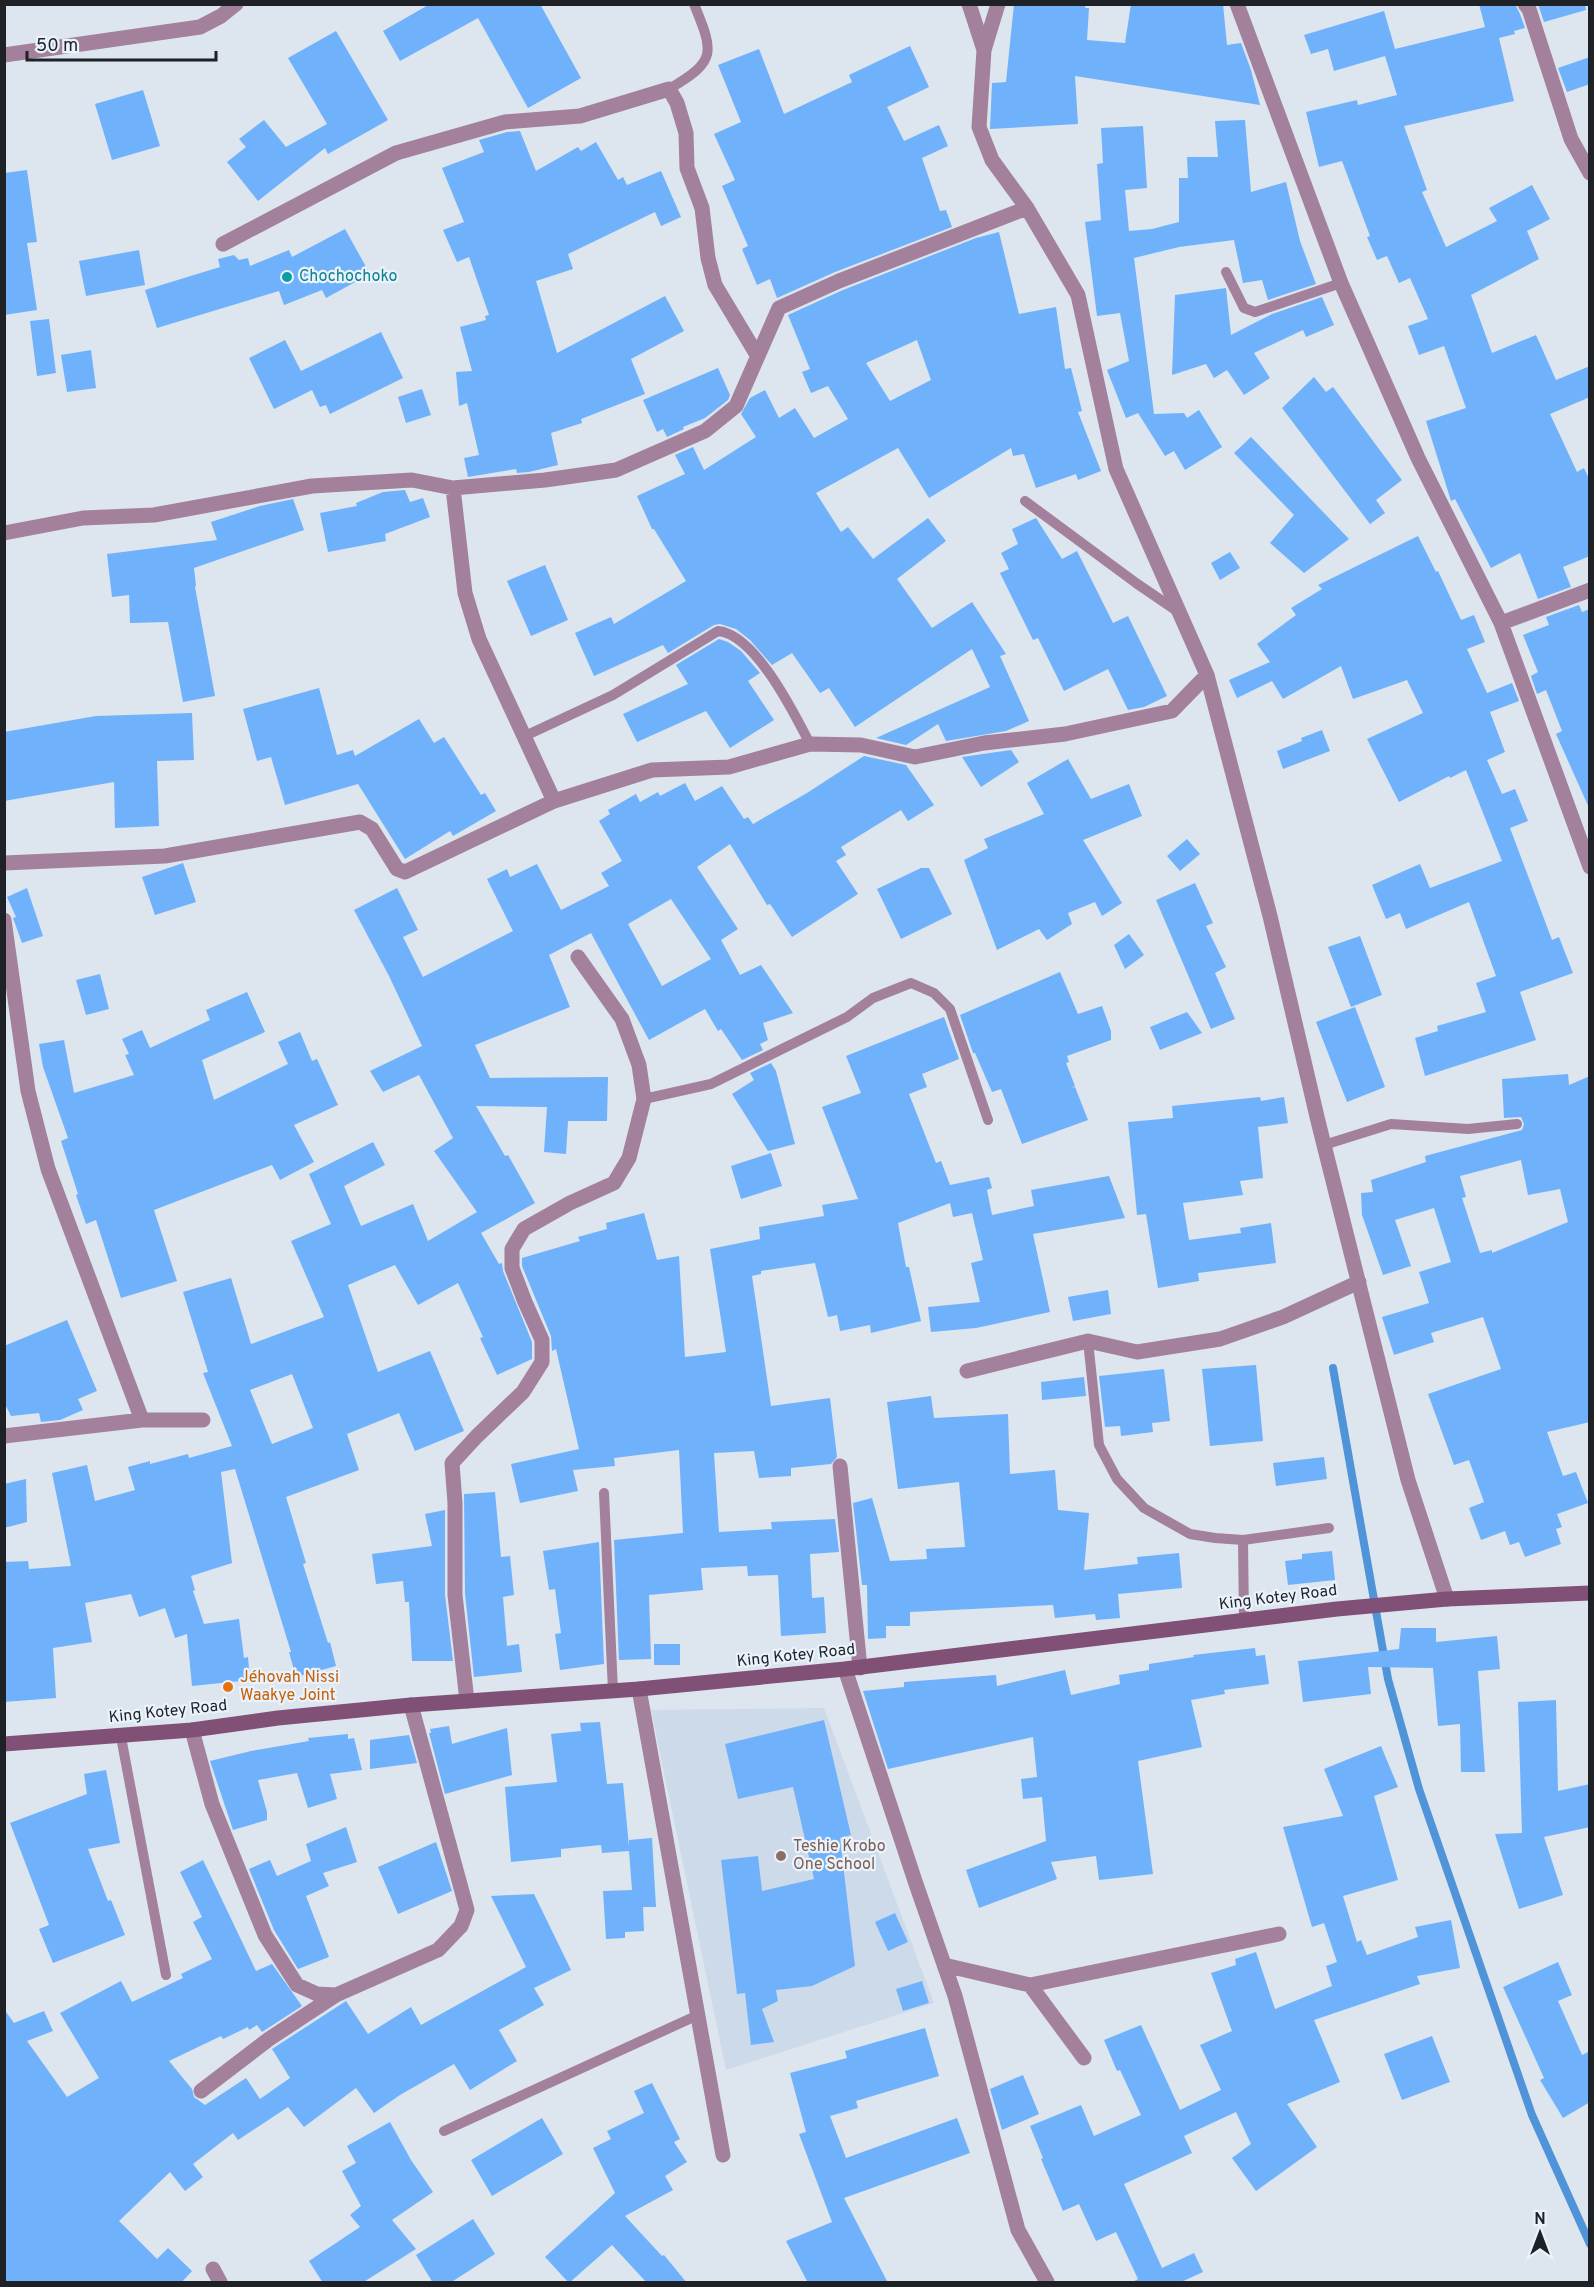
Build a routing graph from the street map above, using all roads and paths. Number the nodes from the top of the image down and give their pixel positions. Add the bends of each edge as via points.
1 (236, 4) edge
2 (694, 4) edge
3 (969, 4) edge
4 (998, 4) edge
5 (1237, 4) edge
6 (1525, 4) edge
7 (984, 50) junction
8 (4, 55) edge
9 (669, 89) junction
10 (1590, 173) edge
11 (1027, 208) junction
12 (224, 244) dead end
13 (1226, 272) dead end
14 (1341, 283) junction
15 (757, 355) junction
16 (453, 488) junction
17 (1025, 501) dead end
18 (4, 533) edge
19 (1590, 590) edge
20 (1177, 610) junction
21 (1501, 623) junction
22 (1208, 675) junction
23 (525, 736) junction
24 (810, 744) junction
25 (554, 801) junction
26 (4, 863) edge
27 (1590, 867) edge
28 (4, 920) edge
29 (579, 957) dead end
30 (644, 1099) junction
31 (988, 1120) dead end
32 (1517, 1124) dead end
33 (1324, 1144) junction
34 (1359, 1282) junction
35 (1088, 1341) junction
36 (967, 1371) dead end
37 (142, 1420) junction
38 (203, 1420) dead end
39 (4, 1436) edge
40 (840, 1466) dead end
41 (604, 1494) dead end
42 (1329, 1528) dead end
43 (1243, 1540) junction
44 (1590, 1593) edge
45 (1447, 1599) junction
46 (1244, 1620) junction
47 (853, 1669) junction
48 (639, 1689) junction
49 (613, 1691) junction
50 (466, 1701) junction
51 (411, 1705) junction
52 (192, 1730) junction
53 (121, 1737) junction
54 (4, 1744) edge
55 (1279, 1934) dead end
56 (944, 1965) junction
57 (166, 1975) dead end
58 (1030, 1985) junction
59 (336, 1995) junction
60 (698, 2015) junction
61 (1084, 2058) dead end
62 (201, 2091) dead end
63 (444, 2131) dead end
64 (723, 2155) dead end
65 (1047, 2283) edge

1 - 8 street via 200,27
2 - 9 lane via 707,35 708,59
3 - 7 street
4 - 7 street
5 - 14 street
6 - 10 street via 1571,139
7 - 11 street via 979,127 992,160
9 - 12 street via 580,116 505,122 396,153
9 - 15 street via 686,133 687,168 702,208 715,285
11 - 15 street via 778,308
11 - 20 street via 1078,295 1116,469
13 - 14 lane via 1244,308 1255,312
14 - 21 street via 1418,458
15 - 16 street via 736,406 705,431 616,470
16 - 18 street via 412,480 312,486 154,515 83,518
16 - 23 street via 465,593 479,639
17 - 20 lane
19 - 21 street
20 - 22 street
21 - 27 street
22 - 24 street via 1172,711 1065,734 984,743 915,757 861,745
22 - 33 street
23 - 24 lane via 613,695 718,631 729,631 759,657
23 - 25 street
24 - 25 street via 729,767 652,770
25 - 26 street via 405,872 397,869 372,829 360,822 165,856
28 - 37 street via 28,1091 48,1169
29 - 30 street via 622,1019 639,1065
30 - 31 lane via 711,1084 847,1017 873,998 911,983 934,993 950,1009
30 - 50 street via 629,1158 614,1183 524,1229 512,1249 513,1268 542,1340 542,1362 523,1392 452,1463 455,1595
32 - 33 lane via 1468,1129 1391,1124
33 - 34 street
34 - 35 street via 1283,1317 1220,1339 1137,1352
34 - 45 street via 1408,1480
35 - 36 street
35 - 43 lane via 1099,1445 1117,1479 1144,1509 1190,1534
37 - 38 street
37 - 39 street
40 - 47 street
41 - 49 lane
42 - 43 lane
43 - 46 lane
44 - 45 street, King Kotey Road
45 - 46 street, King Kotey Road
46 - 47 street, King Kotey Road
47 - 48 street, King Kotey Road
47 - 56 street
48 - 49 street, King Kotey Road
48 - 60 street
49 - 50 street, King Kotey Road
50 - 51 street, King Kotey Road
51 - 52 street, King Kotey Road
51 - 59 street via 466,1910 461,1926 438,1950
52 - 53 street, King Kotey Road
52 - 59 street via 212,1804 265,1935 297,1985 317,1994
53 - 54 street, King Kotey Road
53 - 57 lane
55 - 58 street
56 - 58 street
56 - 65 street via 1018,2230
58 - 61 street
59 - 62 street
60 - 63 lane
60 - 64 street

